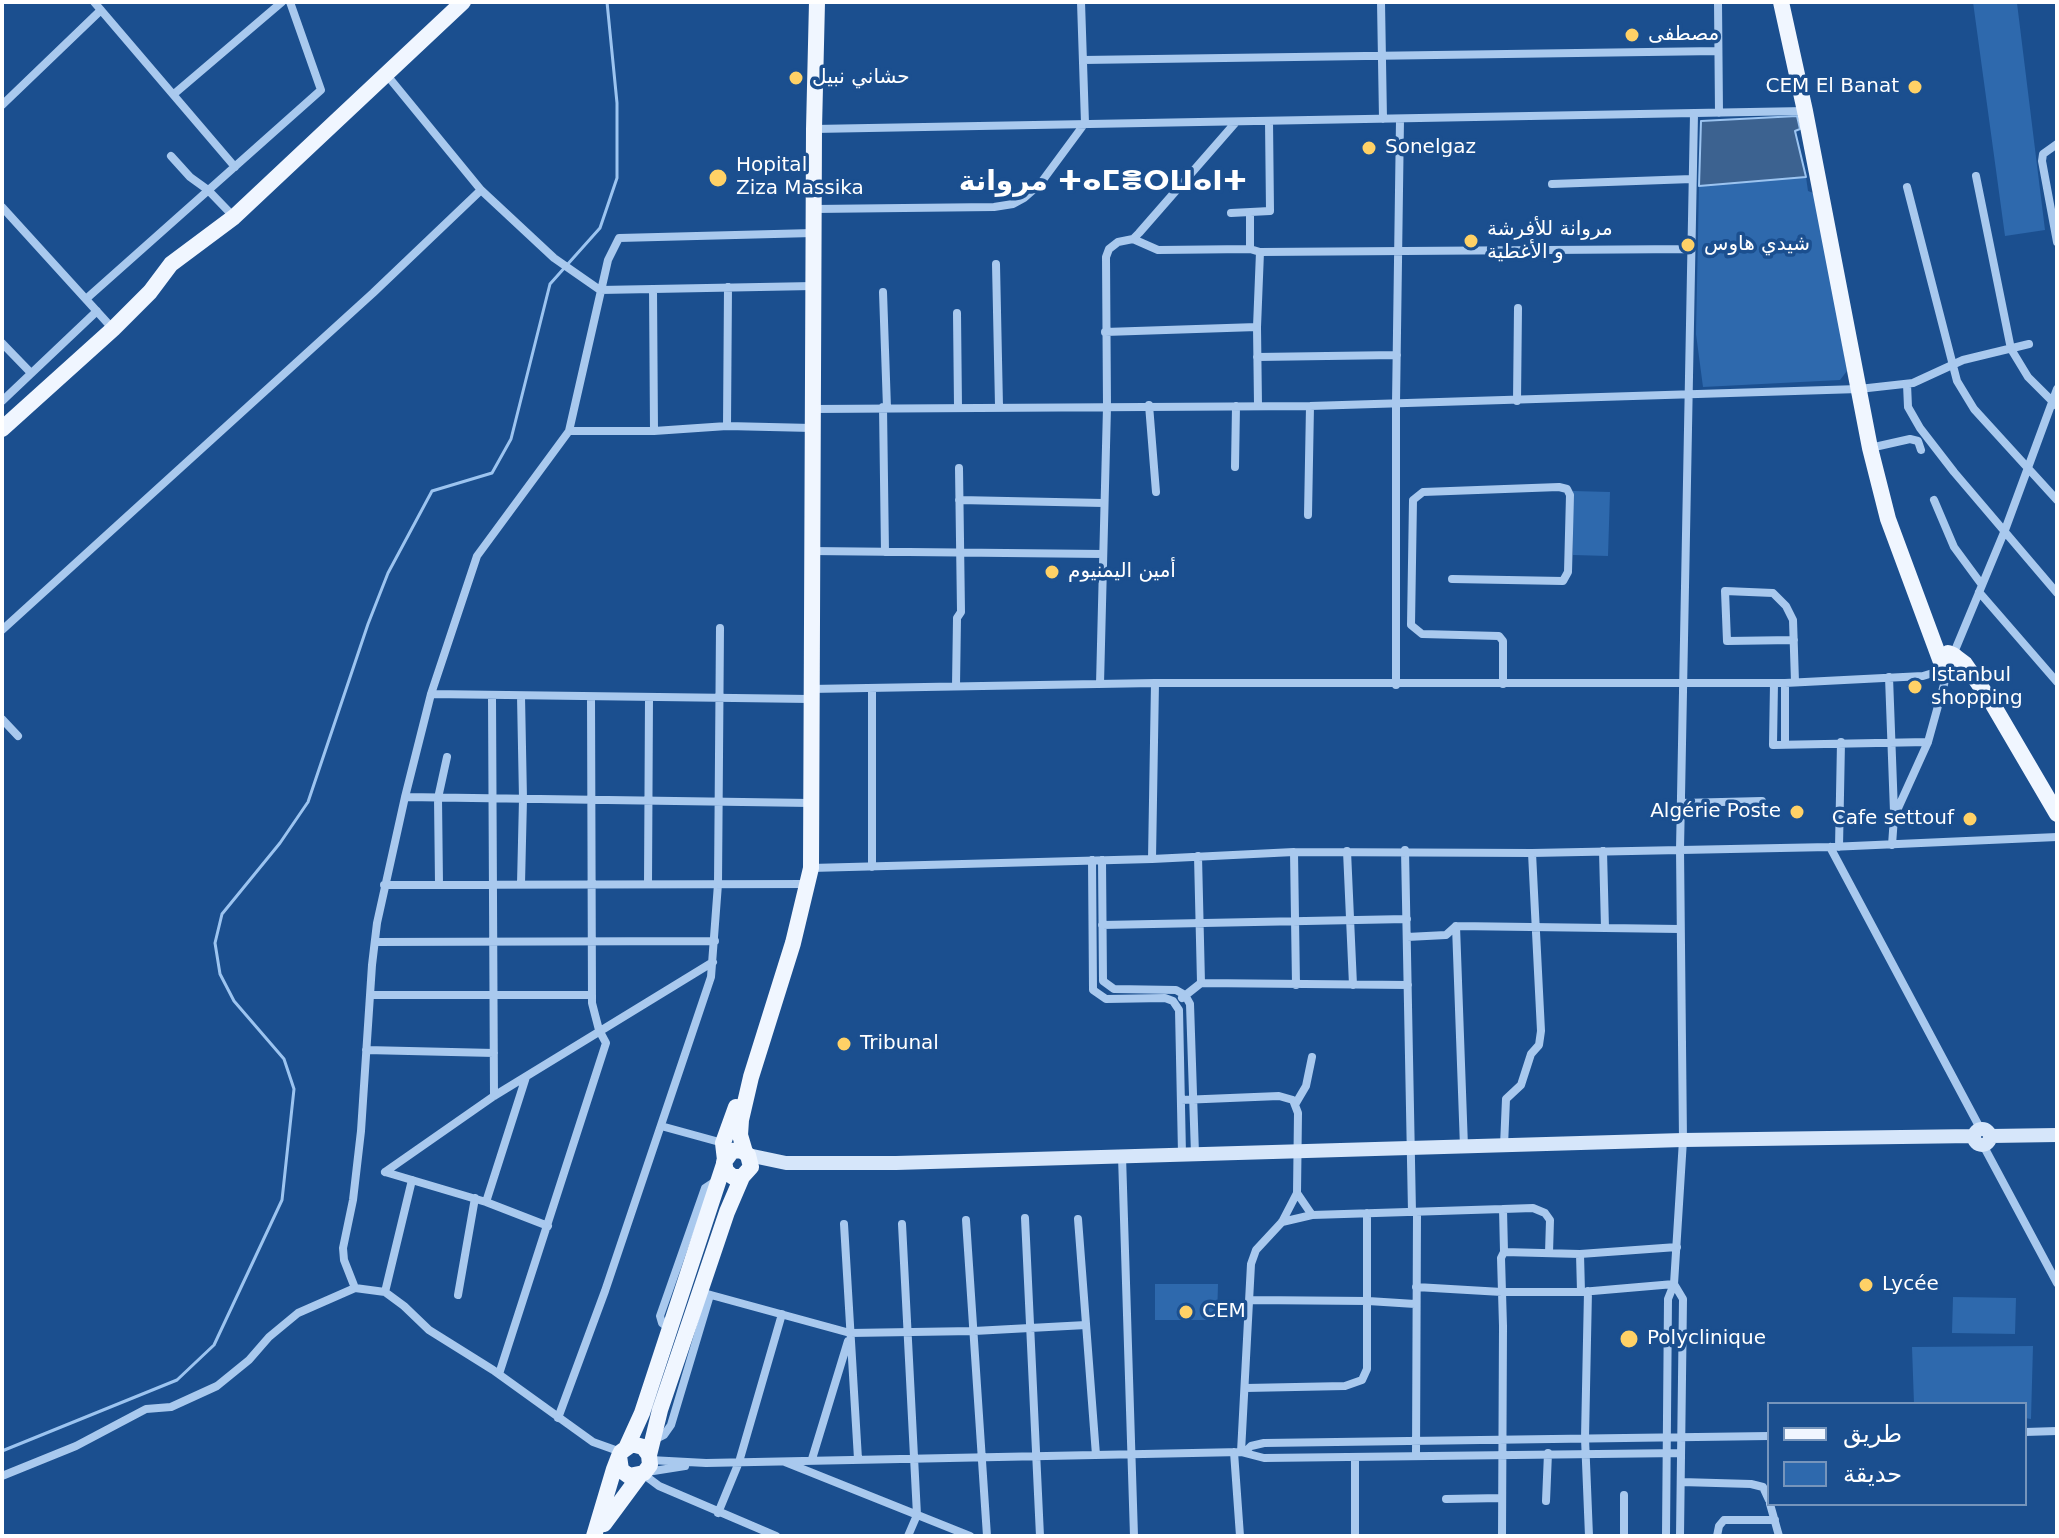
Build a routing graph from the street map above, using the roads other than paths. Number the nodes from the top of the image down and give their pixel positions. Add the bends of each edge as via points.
1 (94, 2) edge
2 (282, 2) edge
3 (290, 2) edge
4 (463, 2) edge
5 (817, 2) edge
6 (1081, 2) edge
7 (1381, 2) edge
8 (1718, 2) edge
9 (1781, 2) edge
10 (101, 10) junction
11 (1718, 51) junction
12 (1381, 54) junction
13 (1083, 60) junction
14 (385, 74) junction
15 (174, 94) junction
16 (2, 105) edge
17 (1805, 111) junction
18 (1719, 113) junction
19 (1694, 114) junction
20 (1383, 119) junction
21 (1400, 120) junction
22 (1269, 121) junction
23 (1236, 122) junction
24 (1085, 123) junction
25 (814, 129) junction
26 (2057, 144) edge
27 (171, 156) dead end
28 (235, 167) junction
29 (1976, 176) dead end
30 (1692, 179) junction
31 (1552, 184) dead end
32 (1907, 187) dead end
33 (208, 190) junction
34 (481, 190) junction
35 (814, 209) junction
36 (3, 210) edge
37 (1231, 213) dead end
38 (1250, 213) junction
39 (234, 217) junction
40 (814, 233) junction
41 (1133, 239) junction
42 (2057, 242) edge
43 (1250, 249) junction
44 (1400, 249) junction
45 (1691, 249) junction
46 (1260, 252) junction
47 (996, 264) dead end
48 (814, 286) junction
49 (728, 287) junction
50 (653, 289) junction
51 (600, 290) junction
52 (883, 292) dead end
53 (86, 299) junction
54 (1518, 308) dead end
55 (97, 311) junction
56 (957, 313) dead end
57 (1257, 327) junction
58 (113, 329) junction
59 (1105, 332) junction
60 (2, 343) edge
61 (2029, 344) dead end
62 (2011, 349) junction
63 (1397, 355) junction
64 (1257, 357) junction
65 (1952, 365) junction
66 (31, 373) junction
67 (1907, 384) junction
68 (1859, 389) junction
69 (2057, 389) edge
70 (1689, 396) junction
71 (2, 401) edge
72 (1517, 401) junction
73 (1396, 403) junction
74 (2055, 403) edge
75 (1149, 405) junction
76 (1258, 405) junction
77 (999, 406) junction
78 (1236, 406) junction
79 (1310, 406) junction
80 (885, 407) junction
81 (958, 407) junction
82 (1107, 407) junction
83 (813, 409) junction
84 (727, 426) junction
85 (812, 428) junction
86 (2, 429) edge
87 (569, 431) junction
88 (654, 431) junction
89 (1870, 448) junction
90 (1921, 450) dead end
91 (1235, 467) dead end
92 (2029, 467) junction
93 (959, 468) dead end
94 (1156, 492) dead end
95 (959, 500) junction
96 (1934, 500) dead end
97 (2057, 500) edge
98 (1103, 503) junction
99 (1308, 515) dead end
100 (2005, 530) junction
101 (811, 551) junction
102 (885, 552) junction
103 (959, 553) junction
104 (1103, 554) junction
105 (1452, 579) dead end
106 (1981, 588) junction
107 (2057, 593) edge
108 (720, 628) dead end
109 (2, 630) edge
110 (1794, 640) junction
111 (1949, 662) junction
112 (1889, 677) junction
113 (1683, 682) junction
114 (1790, 682) junction
115 (2057, 682) edge
116 (1155, 683) junction
117 (1774, 683) junction
118 (1100, 684) junction
119 (1503, 684) junction
120 (1396, 685) junction
121 (956, 686) junction
122 (872, 688) junction
123 (431, 694) junction
124 (810, 694) junction
125 (492, 696) junction
126 (521, 696) junction
127 (591, 697) junction
128 (649, 698) junction
129 (719, 698) junction
130 (2, 719) edge
131 (18, 736) dead end
132 (1841, 742) junction
133 (1928, 742) junction
134 (1892, 743) junction
135 (1785, 744) junction
136 (447, 757) dead end
137 (405, 797) junction
138 (438, 798) junction
139 (493, 799) junction
140 (523, 799) junction
141 (591, 800) junction
142 (647, 801) junction
143 (1762, 801) dead end
144 (719, 802) junction
145 (810, 803) junction
146 (1681, 803) junction
147 (2057, 814) edge
148 (1894, 817) junction
149 (2057, 837) edge
150 (1892, 845) junction
151 (1834, 847) junction
152 (1680, 849) junction
153 (1405, 850) junction
154 (1347, 851) junction
155 (1603, 851) junction
156 (1294, 852) junction
157 (1532, 853) junction
158 (1198, 856) junction
159 (1152, 859) junction
160 (1097, 860) junction
161 (872, 867) junction
162 (809, 876) junction
163 (439, 884) junction
164 (493, 884) junction
165 (521, 884) junction
166 (592, 884) junction
167 (648, 884) junction
168 (718, 884) junction
169 (384, 885) junction
170 (1407, 919) junction
171 (1295, 920) junction
172 (1350, 921) junction
173 (1199, 922) junction
174 (1102, 925) junction
175 (1456, 926) junction
176 (1535, 927) junction
177 (1605, 928) junction
178 (1680, 929) junction
179 (1407, 937) junction
180 (592, 941) junction
181 (715, 941) junction
182 (375, 942) junction
183 (493, 943) junction
184 (713, 962) junction
185 (1201, 983) junction
186 (1296, 985) junction
187 (1353, 985) junction
188 (1408, 985) junction
189 (370, 995) junction
190 (592, 995) junction
191 (1185, 995) junction
192 (493, 997) junction
193 (1176, 1004) junction
194 (599, 1030) junction
195 (366, 1050) junction
196 (494, 1053) junction
197 (1312, 1057) dead end
198 (526, 1077) junction
199 (751, 1077) junction
200 (494, 1096) junction
201 (1194, 1099) junction
202 (1181, 1100) junction
203 (1296, 1103) junction
204 (661, 1126) junction
205 (2057, 1135) edge
206 (1982, 1136) junction
207 (1683, 1140) junction
208 (1411, 1147) junction
209 (1464, 1147) junction
210 (1504, 1147) junction
211 (1298, 1150) junction
212 (746, 1153) junction
213 (1189, 1154) junction
214 (1122, 1156) junction
215 (722, 1162) junction
216 (786, 1163) junction
217 (744, 1176) junction
218 (412, 1180) junction
219 (1297, 1193) junction
220 (475, 1198) junction
221 (486, 1202) junction
222 (1503, 1209) junction
223 (1414, 1212) junction
224 (1367, 1213) junction
225 (1312, 1215) junction
226 (1025, 1218) dead end
227 (1078, 1219) dead end
228 (966, 1220) dead end
229 (1282, 1222) junction
230 (844, 1224) dead end
231 (902, 1224) dead end
232 (548, 1226) junction
233 (1677, 1247) junction
234 (1504, 1252) junction
235 (1549, 1253) junction
236 (1580, 1254) junction
237 (2057, 1258) edge
238 (2046, 1263) junction
239 (2057, 1283) edge
240 (1674, 1284) junction
241 (1416, 1287) junction
242 (355, 1288) junction
243 (1585, 1291) junction
244 (385, 1292) junction
245 (1502, 1292) junction
246 (705, 1294) junction
247 (458, 1295) dead end
248 (1249, 1300) junction
249 (1368, 1301) junction
250 (1415, 1304) junction
251 (782, 1314) junction
252 (1086, 1325) junction
253 (1031, 1329) junction
254 (974, 1331) junction
255 (850, 1333) junction
256 (908, 1333) junction
257 (499, 1374) junction
258 (1246, 1388) junction
259 (558, 1418) junction
260 (2057, 1431) edge
261 (2027, 1432) edge
262 (1767, 1436) edge
263 (1667, 1437) junction
264 (1681, 1437) junction
265 (1585, 1438) junction
266 (1416, 1440) junction
267 (1503, 1440) junction
268 (622, 1451) junction
269 (1240, 1452) junction
270 (1586, 1452) junction
271 (1548, 1453) junction
272 (1667, 1453) junction
273 (1681, 1453) junction
274 (1503, 1454) junction
275 (1096, 1455) junction
276 (1133, 1455) junction
277 (1037, 1456) junction
278 (1416, 1456) junction
279 (982, 1457) junction
280 (1355, 1457) junction
281 (914, 1458) junction
282 (812, 1459) junction
283 (858, 1459) junction
284 (779, 1460) junction
285 (739, 1462) junction
286 (646, 1463) junction
287 (706, 1463) junction
288 (2, 1476) edge
289 (1681, 1482) junction
290 (1624, 1495) dead end
291 (1767, 1496) edge
292 (1502, 1498) junction
293 (1446, 1499) dead end
294 (1546, 1501) dead end
295 (1771, 1506) edge
296 (718, 1513) junction
297 (917, 1515) junction
298 (1775, 1520) junction
299 (595, 1536) edge
300 (776, 1536) edge
301 (908, 1536) edge
302 (970, 1536) edge
303 (987, 1536) edge
304 (1040, 1536) edge
305 (1134, 1536) edge
306 (1240, 1536) edge
307 (1355, 1536) edge
308 (1502, 1536) edge
309 (1589, 1536) edge
310 (1624, 1536) edge
311 (1666, 1536) edge
312 (1680, 1536) edge
313 (1717, 1536) edge
314 (1779, 1536) edge

1 - 10 street
2 - 15 street
3 - 28 street via 321,90
4 - 14 main road
5 - 25 main road
6 - 13 street
7 - 12 street
8 - 11 street
9 - 17 main road
10 - 15 street
10 - 16 street
11 - 12 street
11 - 18 street
12 - 13 street
12 - 20 street
13 - 24 street
14 - 34 street
14 - 39 main road
15 - 28 street
17 - 18 street
17 - 68 main road
18 - 19 street
19 - 21 street
19 - 30 street
20 - 21 street
20 - 22 street
21 - 44 street
22 - 23 street
22 - 38 street via 1270,211
23 - 24 street
23 - 41 street
24 - 25 street
24 - 35 street via 1040,184 1013,204
25 - 35 main road
26 - 42 street via 2042,161
27 - 33 street
28 - 33 street
29 - 62 street
30 - 31 street
30 - 45 street
32 - 65 street
33 - 39 street
33 - 53 street
34 - 51 street via 554,258
34 - 109 street
35 - 40 main road
36 - 53 street
37 - 38 street
38 - 43 street
39 - 58 main road via 171,264
40 - 48 main road
40 - 51 street via 619,238
41 - 43 street via 1158,250
41 - 59 street via 1118,242 1106,257
43 - 46 street
44 - 45 street
44 - 46 street
44 - 63 street
45 - 70 street
46 - 57 street
47 - 77 street
48 - 49 street
48 - 83 main road
49 - 50 street
49 - 84 street
50 - 51 street
50 - 88 street
51 - 87 street
52 - 80 street
53 - 55 street
54 - 72 street
55 - 58 street
55 - 66 street
56 - 81 street
57 - 59 street
57 - 64 street
58 - 86 main road
59 - 82 street
60 - 66 street
61 - 62 street
62 - 65 street
62 - 74 street via 2028,377
63 - 64 street
63 - 73 street
64 - 76 street
65 - 67 street
65 - 92 street via 1974,409
66 - 71 street
67 - 68 street
67 - 100 street via 1908,407 1920,428
68 - 70 street
68 - 89 main road
69 - 74 street
70 - 72 street
70 - 113 street
72 - 73 street
73 - 79 street
73 - 120 street
74 - 92 street
75 - 78 street
75 - 82 street
75 - 94 street
76 - 78 street
76 - 79 street
77 - 81 street
77 - 82 street
78 - 91 street
79 - 99 street
80 - 81 street
80 - 83 street
80 - 102 street
82 - 98 street
83 - 85 main road
84 - 85 street
84 - 88 street
85 - 101 main road
87 - 88 street
87 - 123 street via 477,556
89 - 90 street via 1910,439 1918,441
89 - 111 main road via 1888,519 1927,624
92 - 97 street
92 - 100 street
93 - 95 street
95 - 98 street
95 - 103 street
96 - 106 street via 1954,547
98 - 104 street
100 - 106 street
100 - 107 street
101 - 102 street
101 - 124 main road
102 - 103 street
103 - 104 street
103 - 121 street
104 - 118 street
105 - 119 street via 1563,581 1568,572 1567,489 1423,492 1413,500 1411,625 1422,634 1499,636
106 - 111 street
106 - 115 street
108 - 129 street
110 - 110 street via 1793,620 1773,593 1725,591 1727,641
110 - 114 street
111 - 112 street via 1928,675
111 - 133 street
111 - 147 main road via 1978,683
112 - 114 street
112 - 134 street
113 - 117 street
113 - 119 street
113 - 146 street
114 - 117 street
114 - 135 street
116 - 118 street
116 - 120 street
116 - 159 street
117 - 135 street via 1773,745
118 - 121 street
119 - 120 street
121 - 122 street
122 - 124 street
122 - 161 street
123 - 125 street
123 - 137 street
124 - 129 street
124 - 145 main road
125 - 126 street
125 - 139 street
126 - 127 street
126 - 140 street
127 - 128 street
127 - 141 street
128 - 129 street
128 - 142 street
129 - 144 street
130 - 131 street
132 - 134 street
132 - 135 street
132 - 151 street
133 - 134 street
133 - 148 street
134 - 148 street
136 - 138 street
137 - 138 street
137 - 169 street
138 - 139 street
138 - 163 street
139 - 140 street
139 - 164 street
140 - 141 street
140 - 165 street
141 - 142 street
141 - 166 street
142 - 144 street
142 - 167 street
143 - 146 street
144 - 145 street
144 - 168 street
145 - 162 main road
146 - 152 street
148 - 150 street
149 - 150 street
150 - 151 street
151 - 152 street
151 - 206 street
152 - 155 street
152 - 178 street
153 - 154 street
153 - 157 street
153 - 170 street
154 - 156 street
154 - 172 street
155 - 157 street
155 - 177 street
156 - 158 street
156 - 171 street
157 - 176 street
158 - 159 street
158 - 173 street
159 - 160 street
160 - 161 street
160 - 174 street
160 - 193 street via 1093,990 1106,999 1165,998
161 - 162 street
162 - 168 street
162 - 199 main road
163 - 164 street
163 - 169 street
164 - 165 street
164 - 183 street
165 - 166 street
166 - 167 street
166 - 180 street
167 - 168 street
168 - 181 street
169 - 182 street
170 - 172 street
170 - 179 street
171 - 172 street
171 - 173 street
171 - 186 street
172 - 187 street
173 - 174 street
173 - 185 street
174 - 191 street via 1101,976 1106,985 1172,989
175 - 176 street
175 - 179 street via 1446,935
175 - 209 street
176 - 177 street
176 - 210 street via 1541,1031 1521,1085 1506,1099
177 - 178 street
178 - 207 street
179 - 188 street
180 - 181 street
180 - 183 street
180 - 190 street
181 - 184 street
182 - 183 street
182 - 189 street
183 - 192 street
184 - 194 street
184 - 204 street
185 - 186 street
185 - 191 street
186 - 187 street
187 - 188 street
188 - 208 street
189 - 192 street
189 - 195 street
190 - 192 street
190 - 194 street
191 - 193 street
191 - 201 street via 1191,1013
192 - 196 street
193 - 202 street
194 - 198 street
194 - 232 street via 606,1043
195 - 196 street
195 - 242 street via 353,1200 343,1248
196 - 200 street
197 - 203 street via 1310,1077
198 - 200 street
198 - 221 street
199 - 212 main road via 740,1125
199 - 215 main road via 732,1116
200 - 218 street via 385,1172
201 - 202 street
201 - 203 street via 1284,1096
201 - 213 street
202 - 213 street
203 - 211 street
204 - 215 street
204 - 259 street
205 - 206 main road
206 - 207 main road
206 - 238 street
207 - 210 main road
207 - 233 street
208 - 209 main road
208 - 211 main road
208 - 223 street
209 - 210 main road
211 - 213 main road
211 - 219 street
212 - 215 main road via 732,1151
212 - 216 main road
212 - 217 main road via 752,1163
213 - 214 main road
214 - 216 main road
214 - 276 street
215 - 217 main road via 729,1175
215 - 268 main road via 639,1423
216 - 217 main road
217 - 246 main road via 730,1204
218 - 220 street
218 - 244 street
219 - 225 street
219 - 229 street
220 - 221 street
220 - 247 street
221 - 232 street
222 - 223 street
222 - 234 street
222 - 235 street via 1545,1213 1550,1220
223 - 224 street
223 - 241 street
224 - 225 street
224 - 249 street
225 - 229 street
226 - 253 street
227 - 252 street
228 - 254 street
229 - 248 street via 1256,1250
230 - 255 street
231 - 256 street
232 - 257 street
233 - 236 street
233 - 240 street
234 - 235 street
234 - 245 street
235 - 236 street
236 - 243 street
237 - 238 street
238 - 239 street
240 - 243 street
240 - 263 street via 1668,1299
240 - 264 street via 1683,1299
241 - 245 street
241 - 250 street
242 - 244 street
242 - 288 street via 298,1313 217,1386 171,1407 146,1409 76,1446
243 - 245 street
243 - 265 street
244 - 257 street via 429,1330
245 - 267 street
246 - 251 street
246 - 286 main road via 660,1410
248 - 249 street
248 - 258 street
249 - 250 street
249 - 258 street via 1367,1369 1357,1384
250 - 266 street
251 - 255 street
251 - 285 street
252 - 253 street
252 - 275 street
253 - 254 street
253 - 277 street
254 - 256 street
254 - 279 street
255 - 256 street
255 - 282 street
255 - 283 street
256 - 281 street
257 - 259 street
258 - 269 street
259 - 268 street via 593,1442
260 - 261 street
262 - 264 street
263 - 264 street
263 - 265 street
263 - 272 street
264 - 273 street
265 - 267 street
265 - 270 street
266 - 267 street
266 - 269 street via 1264,1443
266 - 278 street
267 - 274 street
268 - 286 main road via 638,1445
268 - 286 main road via 619,1465 625,1473 634,1476
268 - 299 main road
269 - 276 street
269 - 280 street via 1259,1458
269 - 306 street
270 - 271 street
270 - 272 street
270 - 309 street
271 - 274 street
271 - 294 street
272 - 273 street
272 - 311 street
273 - 289 street
274 - 278 street
274 - 292 street
275 - 276 street
275 - 277 street
276 - 305 street
277 - 279 street
277 - 304 street
278 - 280 street
279 - 281 street
279 - 303 street
280 - 307 street
281 - 283 street
281 - 297 street
282 - 283 street
282 - 284 street
284 - 285 street
284 - 297 street
285 - 287 street
285 - 296 street
286 - 287 street
286 - 287 street
286 - 296 street via 659,1486
286 - 299 main road
289 - 291 street via 1751,1484 1763,1487
289 - 312 street
290 - 310 street
292 - 293 street
292 - 308 street
295 - 298 street
296 - 300 street
297 - 301 street
297 - 302 street
298 - 313 street via 1724,1520
298 - 314 street

